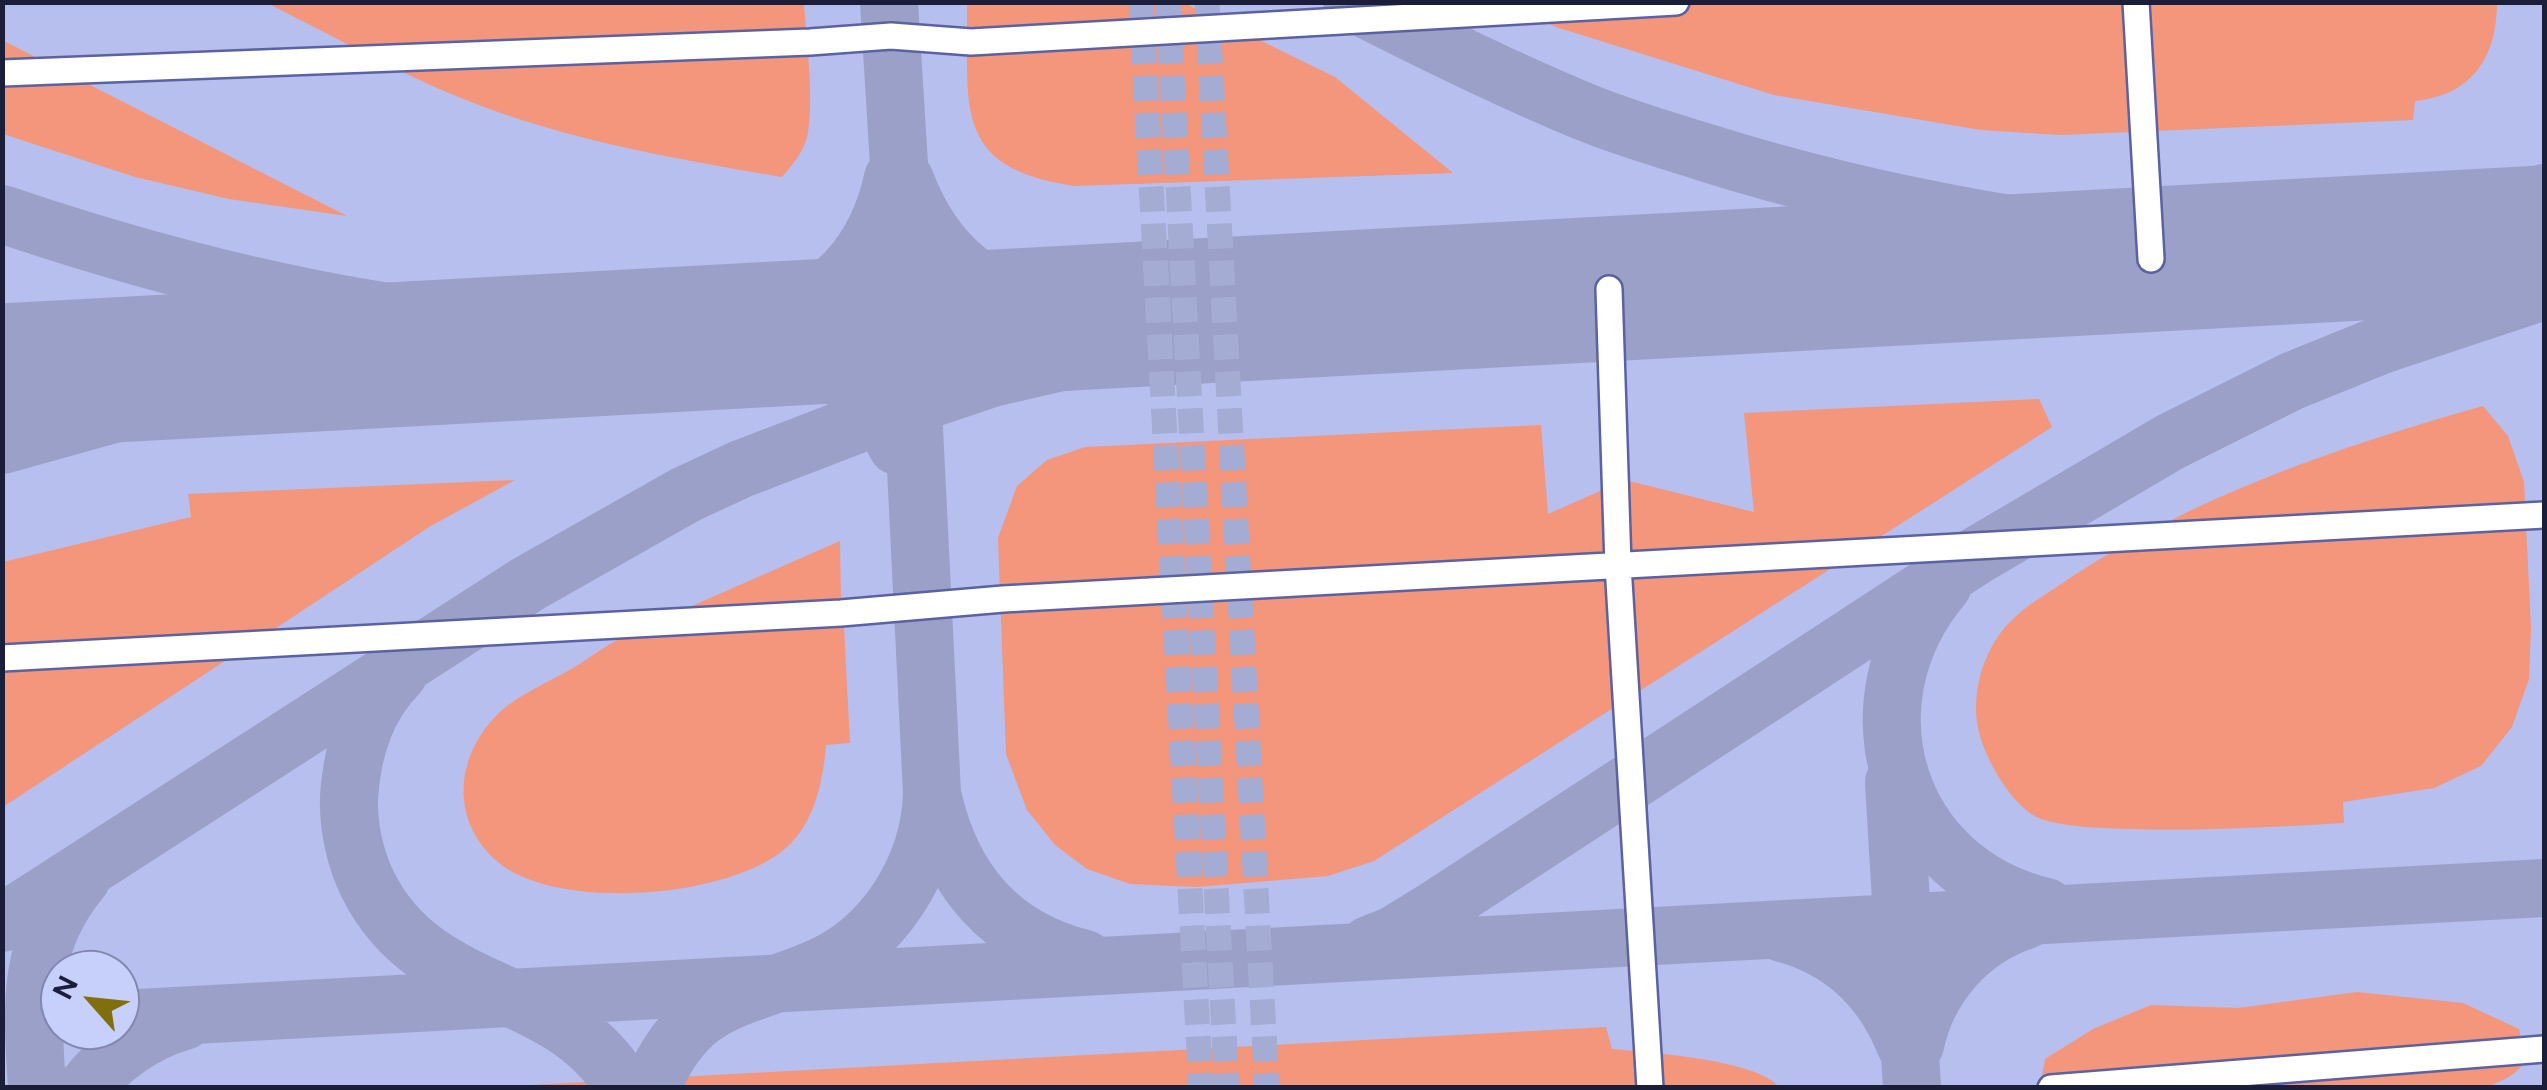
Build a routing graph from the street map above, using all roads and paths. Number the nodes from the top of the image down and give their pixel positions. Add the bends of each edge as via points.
1 (1676, 2) edge
2 (2136, 2) edge
3 (2, 73) edge
4 (2150, 259) dead end
5 (1610, 289) dead end
6 (2544, 514) edge
7 (1618, 565) junction
8 (2, 658) edge
9 (2544, 1049) edge
10 (1650, 1088) edge
11 (2050, 1088) edge

1 - 3 lane via 971,42 891,36
2 - 4 lane
5 - 7 lane
6 - 7 lane
7 - 8 lane
7 - 10 lane
9 - 11 lane

